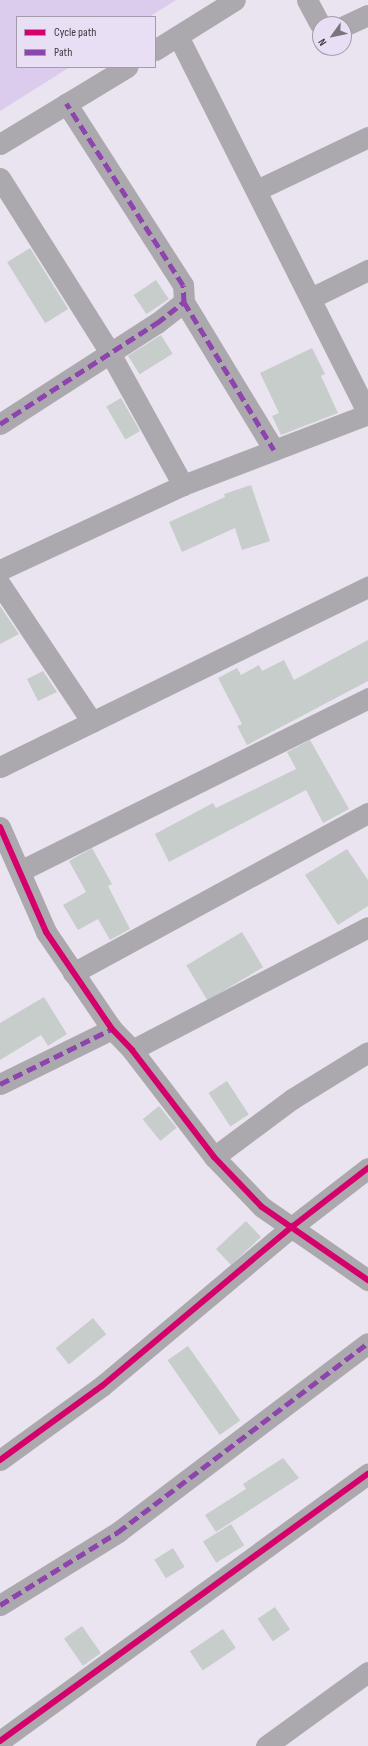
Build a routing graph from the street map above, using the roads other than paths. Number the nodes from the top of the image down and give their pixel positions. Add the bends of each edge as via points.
1 (235, 0) edge
2 (307, 0) edge
3 (368, 15) edge
4 (316, 16) edge
5 (352, 22) edge
6 (178, 36) junction
7 (156, 49) edge
8 (125, 68) edge
9 (66, 103) junction
10 (368, 137) edge
11 (0, 144) edge
12 (0, 178) edge
13 (257, 190) junction
14 (368, 270) edge
15 (311, 298) junction
16 (184, 302) junction
17 (110, 353) junction
18 (360, 374) edge
19 (368, 413) edge
20 (0, 424) edge
21 (274, 450) junction
22 (183, 485) junction
23 (0, 570) edge
24 (0, 584) edge
25 (368, 586) edge
26 (368, 698) edge
27 (92, 722) junction
28 (0, 767) edge
29 (368, 813) edge
30 (0, 826) edge
31 (20, 871) junction
32 (368, 927) edge
33 (73, 974) junction
34 (112, 1029) junction
35 (132, 1050) junction
36 (368, 1052) edge
37 (0, 1084) edge
38 (214, 1157) junction
39 (368, 1168) edge
40 (293, 1226) junction
41 (368, 1280) edge
42 (368, 1343) edge
43 (0, 1460) edge
44 (368, 1474) edge
45 (0, 1605) edge
46 (368, 1672) edge
47 (1, 1737) edge
48 (266, 1746) edge

1 - 6 street
2 - 4 street
3 - 5 street
6 - 7 street
6 - 13 street
8 - 9 street
9 - 11 street
9 - 16 street via 184,285
10 - 13 street
12 - 17 street
13 - 15 street
14 - 15 street
15 - 18 street
16 - 17 street via 177,310
16 - 21 street
17 - 20 street
17 - 22 street
18 - 19 street
19 - 21 street
21 - 22 street
22 - 23 street
24 - 27 street
25 - 27 street
26 - 31 street
27 - 28 street
29 - 33 street
30 - 31 street
31 - 33 street via 46,932
32 - 35 street
33 - 34 street
34 - 35 street
34 - 37 street
35 - 38 street
36 - 38 street via 292,1099
38 - 40 street via 262,1207
39 - 40 street
40 - 41 street
40 - 43 street via 102,1386
42 - 45 street via 118,1532
44 - 47 street
46 - 48 street

